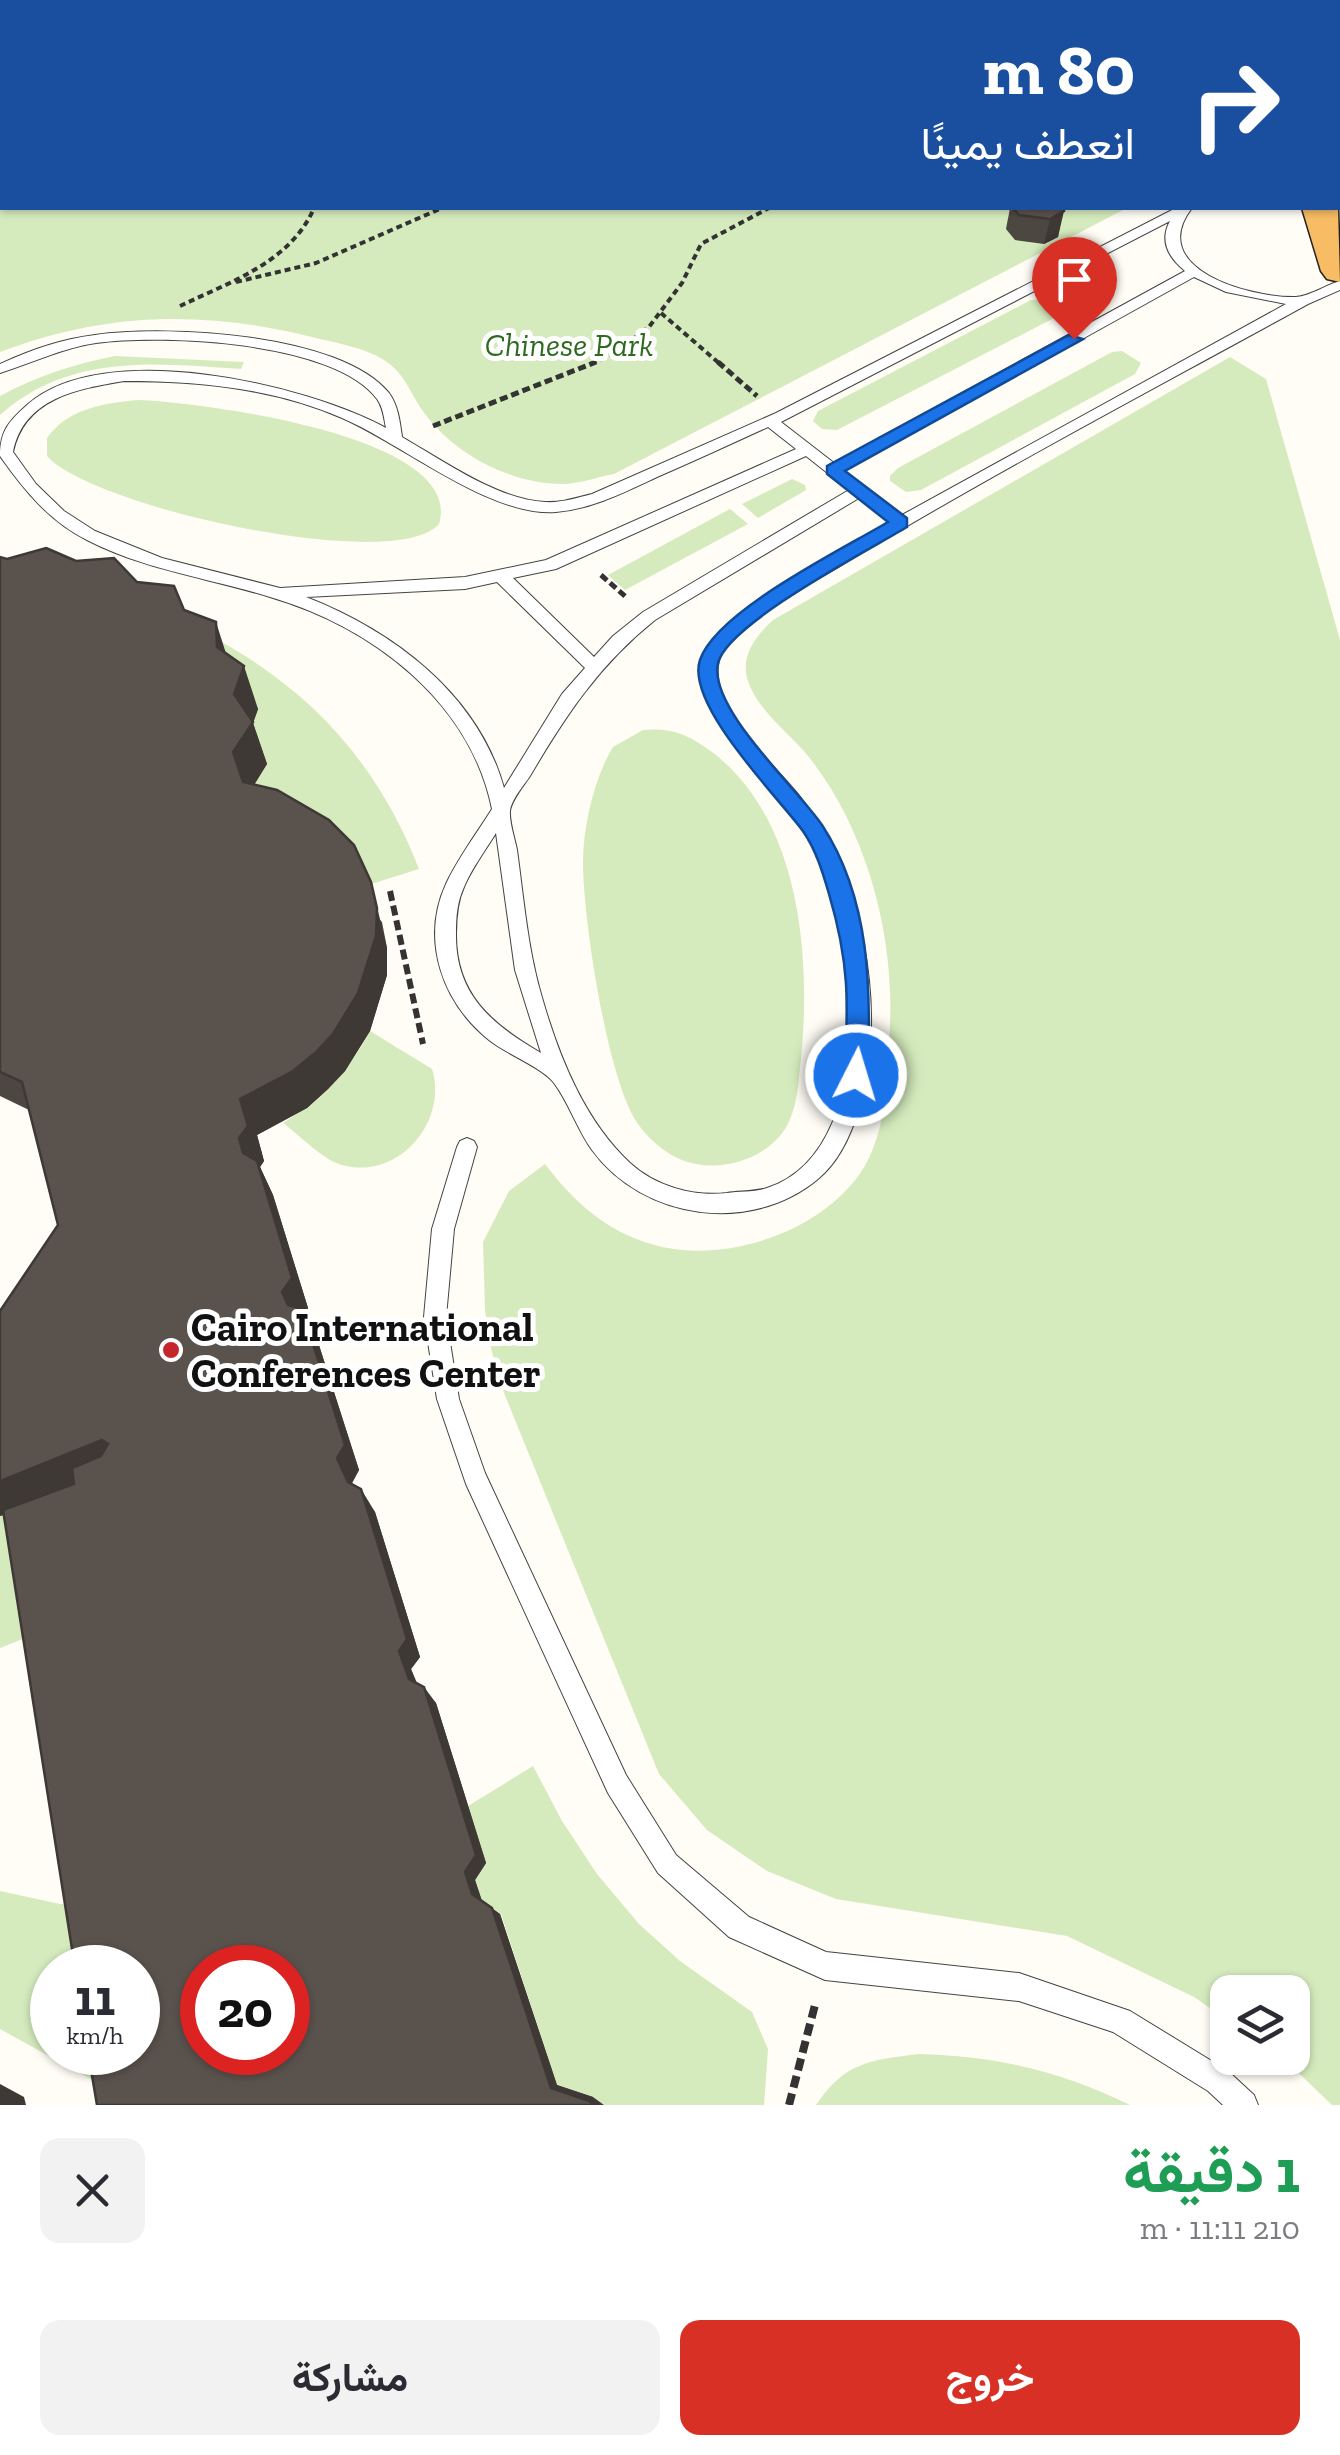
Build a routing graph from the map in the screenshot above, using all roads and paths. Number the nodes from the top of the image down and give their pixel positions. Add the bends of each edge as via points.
1 (313, 210) edge
2 (438, 210) edge
3 (765, 210) edge
4 (1180, 210) edge
5 (1183, 210) edge
6 (1321, 210) edge
7 (1340, 271) edge
8 (1194, 272) junction
9 (230, 282) junction
10 (1340, 285) edge
11 (1303, 301) junction
12 (661, 313) junction
13 (127, 337) junction
14 (0, 369) edge
15 (776, 418) junction
16 (395, 440) junction
17 (807, 450) junction
18 (833, 470) junction
19 (860, 491) junction
20 (900, 522) junction
21 (578, 555) junction
22 (502, 577) junction
23 (276, 592) junction
24 (649, 616) junction
25 (594, 666) junction
26 (500, 810) junction
27 (390, 891) dead end
28 (423, 1044) dead end
29 (560, 1074) junction
30 (467, 1147) dead end
31 (825, 1966) junction
32 (790, 2105) edge
33 (1244, 2105) edge

1 - 9 path via 292,241
2 - 9 path via 314,266
3 - 12 path via 701,244
4 - 15 lane
5 - 8 lane via 1170,232 1172,245
6 - 7 highway
8 - 11 lane via 1255,298
8 - 18 lane
9 - 13 path
10 - 11 lane
11 - 20 lane
12 - 15 path
12 - 16 path via 596,364
13 - 14 lane via 36,352
13 - 16 lane via 213,337 317,358 380,392 391,410
15 - 16 lane via 567,507 535,507 472,486
15 - 17 lane
16 - 23 lane via 294,396 174,378 70,385 35,402 12,426 5,452 23,482 84,534 175,569
17 - 18 lane
17 - 21 lane
18 - 19 lane
19 - 20 lane
19 - 24 lane
20 - 29 lane via 757,610 728,632 709,661 709,686 722,713 815,831 852,932 861,1030 847,1120 832,1152 806,1178 772,1196 732,1205 692,1203 654,1191 622,1170
21 - 22 lane
21 - 24 path
22 - 23 lane
22 - 25 lane
23 - 26 lane via 368,633 442,693 492,772
24 - 25 lane
25 - 26 lane
26 - 29 lane via 533,1006
26 - 29 lane via 451,897 446,959 458,992 480,1021
27 - 28 path
30 - 31 lane via 443,1229 435,1318 448,1398 474,1476 617,1784 667,1864 739,1927
31 - 32 path
31 - 33 lane via 1019,1987 1120,2021 1218,2080

